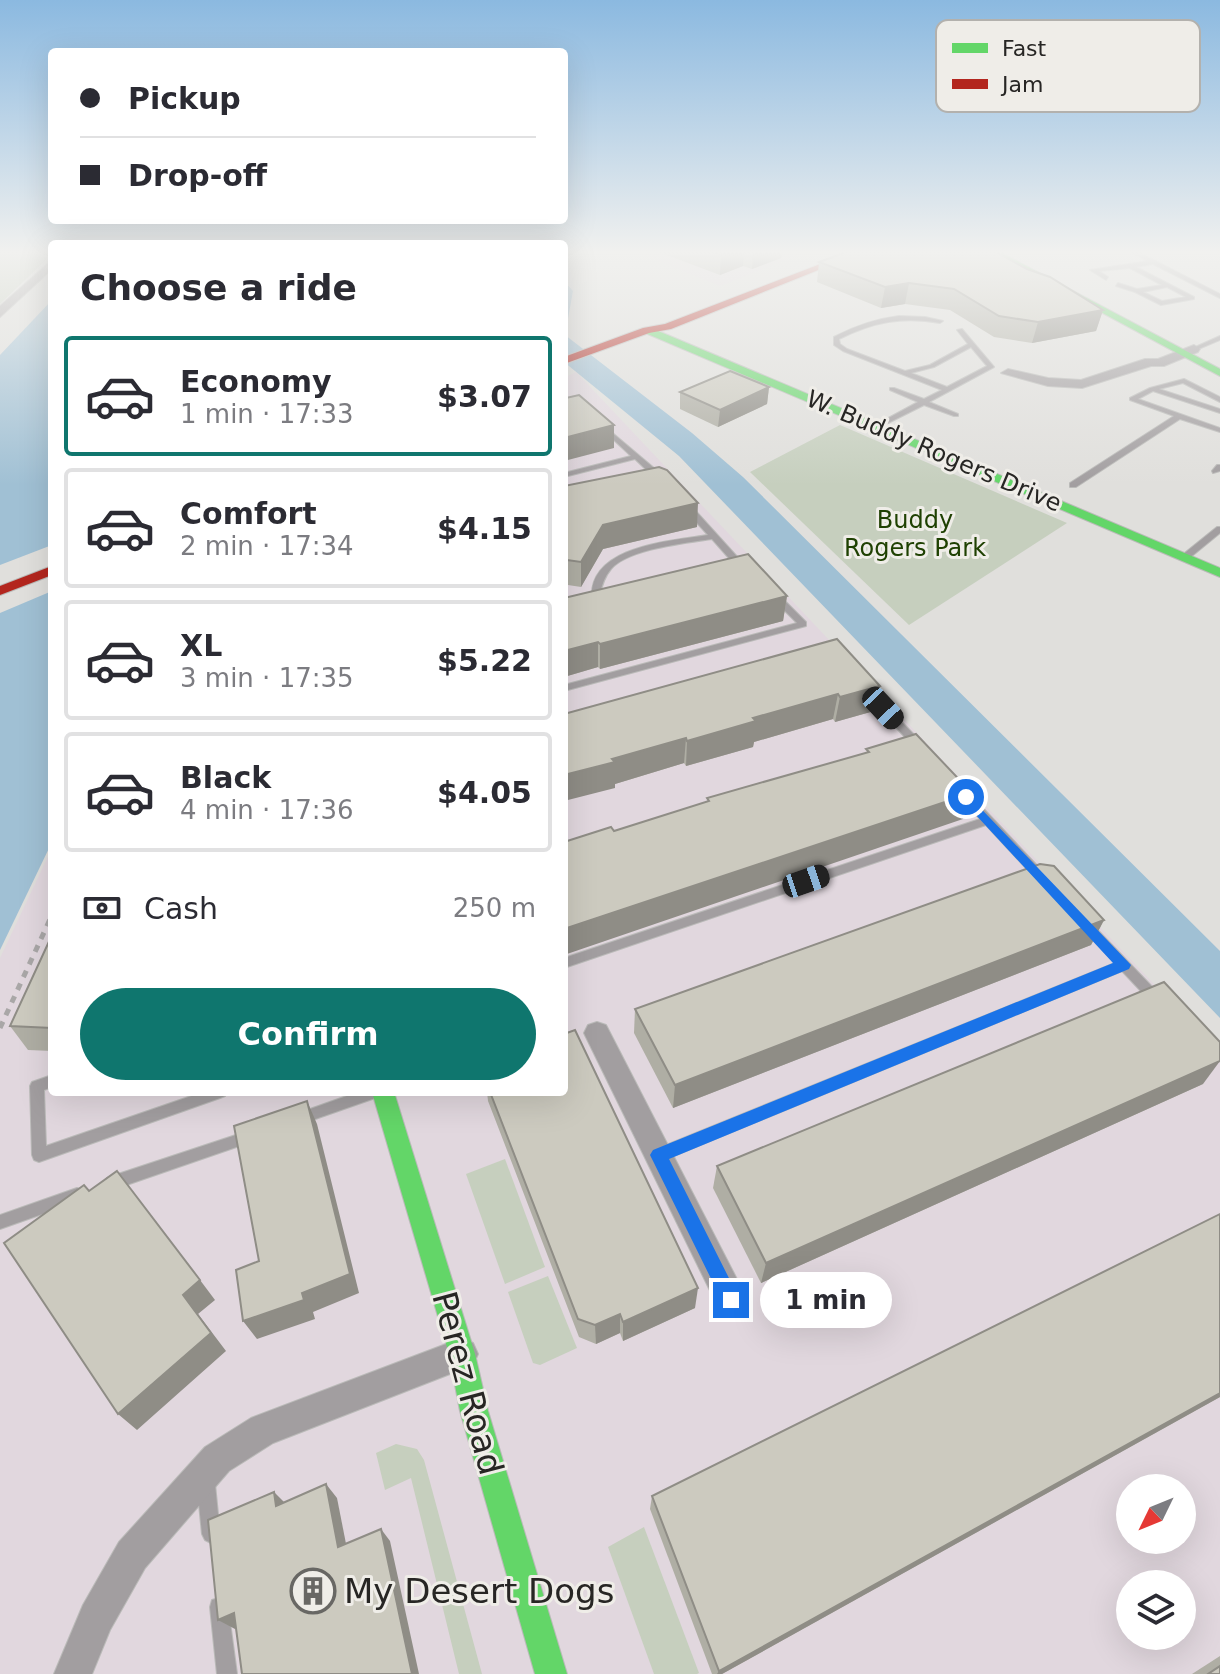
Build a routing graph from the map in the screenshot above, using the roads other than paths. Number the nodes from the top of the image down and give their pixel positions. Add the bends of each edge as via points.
1 (653, 329) edge
2 (854, 329) edge
3 (1123, 329) edge
4 (1140, 329) edge
5 (647, 330) junction
6 (960, 330) dead end
7 (1220, 338) edge
8 (971, 345) junction
9 (1176, 356) junction
10 (568, 360) edge
11 (1220, 362) edge
12 (991, 367) junction
13 (904, 373) junction
14 (1220, 373) edge
15 (892, 389) dead end
16 (1152, 389) junction
17 (948, 390) junction
18 (1220, 400) edge
19 (925, 402) junction
20 (1220, 411) edge
21 (956, 415) dead end
22 (1179, 416) junction
23 (601, 425) edge
24 (876, 427) junction
25 (1220, 430) edge
26 (636, 457) junction
27 (568, 474) edge
28 (659, 476) junction
29 (645, 479) edge
30 (1073, 485) dead end
31 (668, 486) edge
32 (686, 506) edge
33 (1220, 529) edge
34 (713, 536) junction
35 (1184, 558) junction
36 (724, 566) edge
37 (48, 572) edge
38 (1220, 573) edge
39 (765, 585) edge
40 (0, 591) edge
41 (609, 595) edge
42 (595, 598) junction
43 (579, 602) edge
44 (859, 682) edge
45 (568, 687) edge
46 (923, 751) edge
47 (955, 785) edge
48 (988, 820) junction
49 (1048, 884) edge
50 (1080, 919) edge
51 (568, 962) edge
52 (1124, 965) junction
53 (1167, 1011) edge
54 (597, 1033) dead end
55 (48, 1082) edge
56 (209, 1096) edge
57 (365, 1096) edge
58 (384, 1096) edge
59 (659, 1155) junction
60 (0, 1222) edge
61 (731, 1300) dead end
62 (462, 1354) junction
63 (204, 1471) junction
64 (213, 1549) edge
65 (216, 1581) edge
66 (73, 1674) edge
67 (227, 1674) edge
68 (551, 1674) edge

1 - 5 main road
2 - 13 lane via 836,338 837,345
3 - 9 main road
4 - 9 main road
5 - 10 main road
5 - 24 main road, W. Buddy Rogers Drive
6 - 8 lane
7 - 9 lane
8 - 12 lane
8 - 13 lane
9 - 11 main road
9 - 12 street via 1159,368 1086,390 1043,387
9 - 14 main road
12 - 17 lane
13 - 17 lane
15 - 19 lane
16 - 18 lane via 1184,381
16 - 20 lane
16 - 22 lane via 1132,399
17 - 19 lane
19 - 21 lane
19 - 24 lane
22 - 25 lane
22 - 30 lane
23 - 26 lane
24 - 35 main road, W. Buddy Rogers Drive
26 - 27 lane
26 - 28 lane
28 - 29 lane
28 - 31 lane
32 - 34 lane
33 - 35 lane
34 - 36 lane via 742,564
34 - 42 lane via 614,562 598,582
35 - 38 main road, W. Buddy Rogers Drive
37 - 40 main road
39 - 45 lane via 803,624
41 - 42 lane
42 - 43 lane
44 - 46 lane
47 - 48 lane
48 - 49 lane
48 - 51 lane
50 - 52 lane
52 - 53 lane
52 - 59 lane
54 - 59 street
55 - 56 lane via 37,1086 39,1155
57 - 60 lane
58 - 62 main road, Perez Road
59 - 61 street
62 - 63 street via 263,1430
62 - 68 main road, Perez Road
63 - 64 lane
63 - 66 street via 132,1555 96,1618
65 - 67 lane

